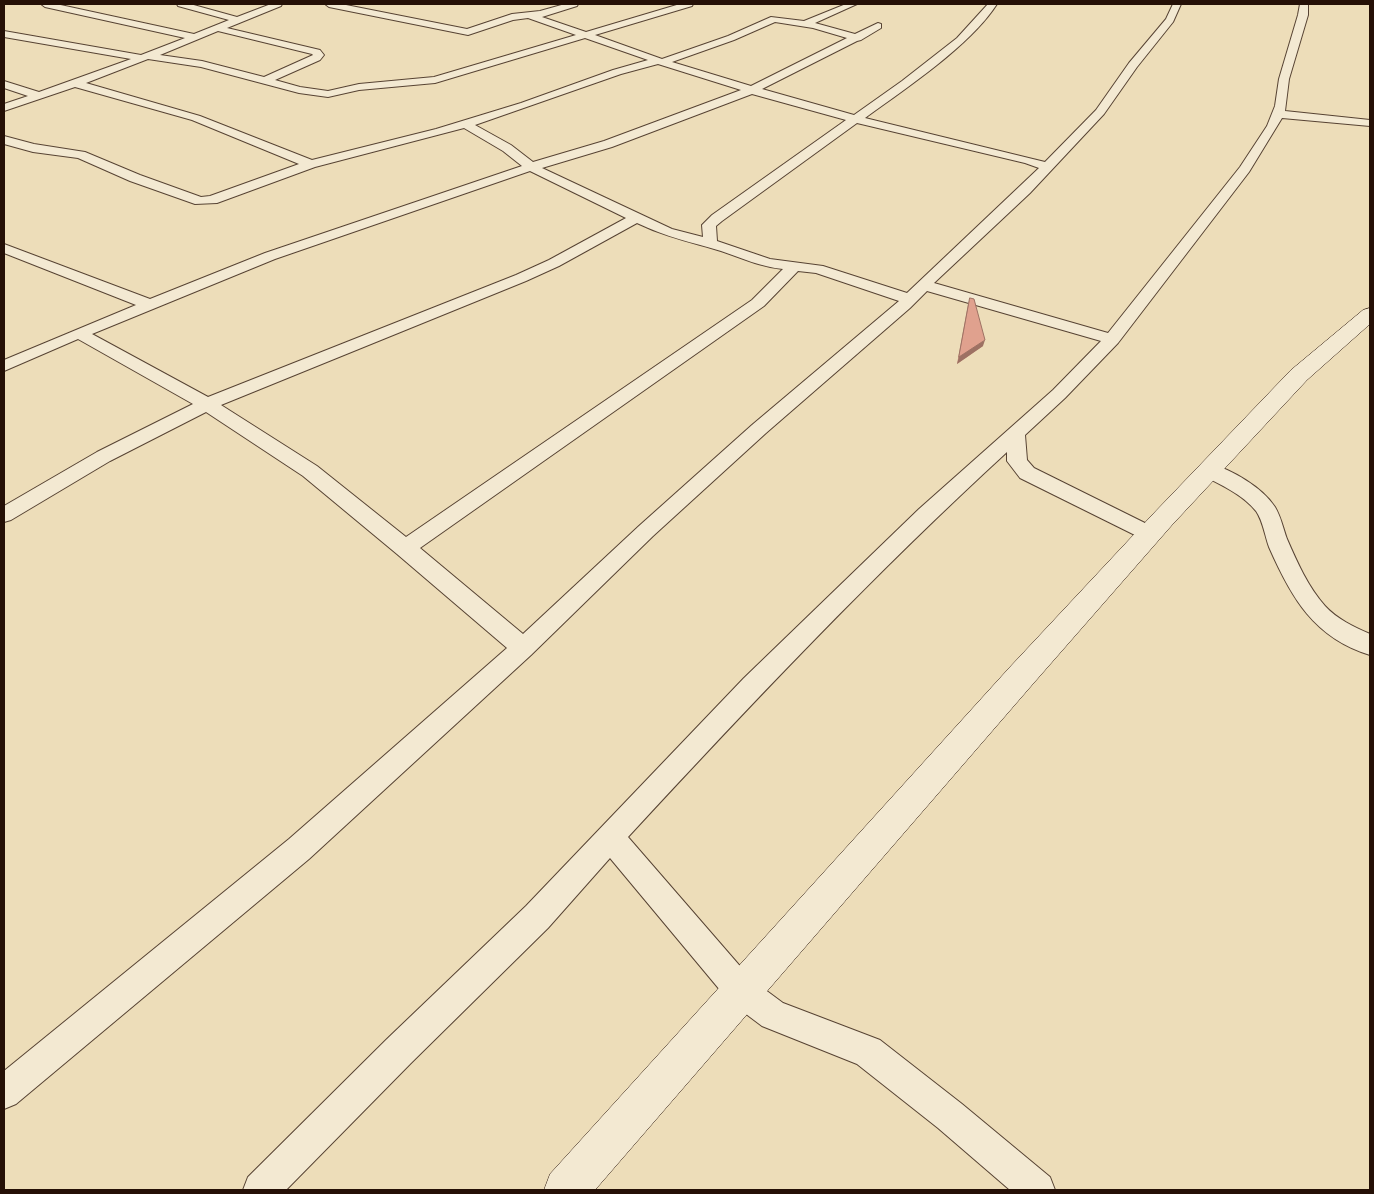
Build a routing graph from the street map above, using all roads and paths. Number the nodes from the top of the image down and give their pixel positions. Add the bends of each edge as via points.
1 (45, 4) edge
2 (181, 4) edge
3 (278, 4) edge
4 (329, 4) edge
5 (574, 4) edge
6 (689, 4) edge
7 (853, 4) edge
8 (993, 4) edge
9 (1177, 4) edge
10 (1304, 4) edge
11 (515, 6) dead end
12 (533, 15) junction
13 (237, 20) junction
14 (806, 23) junction
15 (878, 26) dead end
16 (217, 28) junction
17 (4, 34) edge
18 (583, 35) junction
19 (194, 37) junction
20 (858, 38) junction
21 (143, 57) junction
22 (660, 62) junction
23 (264, 80) junction
24 (4, 84) edge
25 (76, 84) junction
26 (752, 90) junction
27 (39, 96) junction
28 (4, 108) edge
29 (1278, 114) junction
30 (855, 119) junction
31 (1370, 123) edge
32 (466, 124) junction
33 (4, 140) edge
34 (311, 164) junction
35 (531, 167) junction
36 (1048, 167) junction
37 (636, 218) junction
38 (710, 243) junction
39 (4, 248) edge
40 (795, 266) junction
41 (917, 292) junction
42 (150, 305) junction
43 (1370, 314) edge
44 (79, 334) junction
45 (1112, 338) junction
46 (4, 366) edge
47 (208, 404) junction
48 (1015, 432) junction
49 (1209, 470) junction
50 (4, 515) edge
51 (1150, 534) junction
52 (405, 548) junction
53 (1370, 645) edge
54 (523, 648) junction
55 (610, 837) junction
56 (741, 991) junction
57 (4, 1092) edge
58 (261, 1190) edge
59 (566, 1190) edge
60 (1037, 1190) edge

1 - 19 street
2 - 13 street
3 - 13 street
4 - 12 street via 468,32 512,17
5 - 12 street
6 - 18 street
7 - 14 street
8 - 30 street via 960,40
9 - 36 street via 1170,20 1100,112
10 - 29 street
11 - 12 street
12 - 18 street
13 - 16 street
14 - 20 street
14 - 22 street via 774,19 731,38
15 - 20 street
16 - 19 street
16 - 23 street via 319,55
17 - 21 street
18 - 22 street
18 - 23 street via 426,81 365,86 323,94
19 - 21 street
20 - 26 street
21 - 23 street via 202,64
21 - 25 street
22 - 26 street
22 - 32 street via 617,72
24 - 27 street
25 - 27 street
25 - 34 street via 196,118
26 - 30 street
26 - 35 street via 608,144
27 - 28 street
29 - 31 street
29 - 45 street via 1245,169
30 - 36 street
30 - 38 street via 709,225
32 - 34 street
32 - 35 street via 507,148
33 - 34 street via 81,155 135,178 205,201
35 - 37 street
35 - 42 street via 270,256
36 - 41 street
37 - 38 street via 667,232
37 - 47 street via 521,278
38 - 40 street via 768,263
39 - 42 street
40 - 41 street via 818,268
40 - 52 street via 758,303
41 - 45 street
41 - 54 street via 646,530
42 - 44 street
43 - 49 street via 1299,375
44 - 46 street
44 - 47 street
45 - 48 street via 1059,394
47 - 50 street via 102,456
47 - 52 street via 310,472
48 - 51 street via 1017,461 1027,473
48 - 55 street via 926,514 760,678
49 - 51 street
49 - 53 street via 1264,506 1277,541 1318,612 1340,630
51 - 56 street
52 - 54 street
54 - 57 street via 299,849
55 - 56 street
55 - 58 street via 537,917
56 - 59 street
56 - 60 street via 773,1015 868,1052

